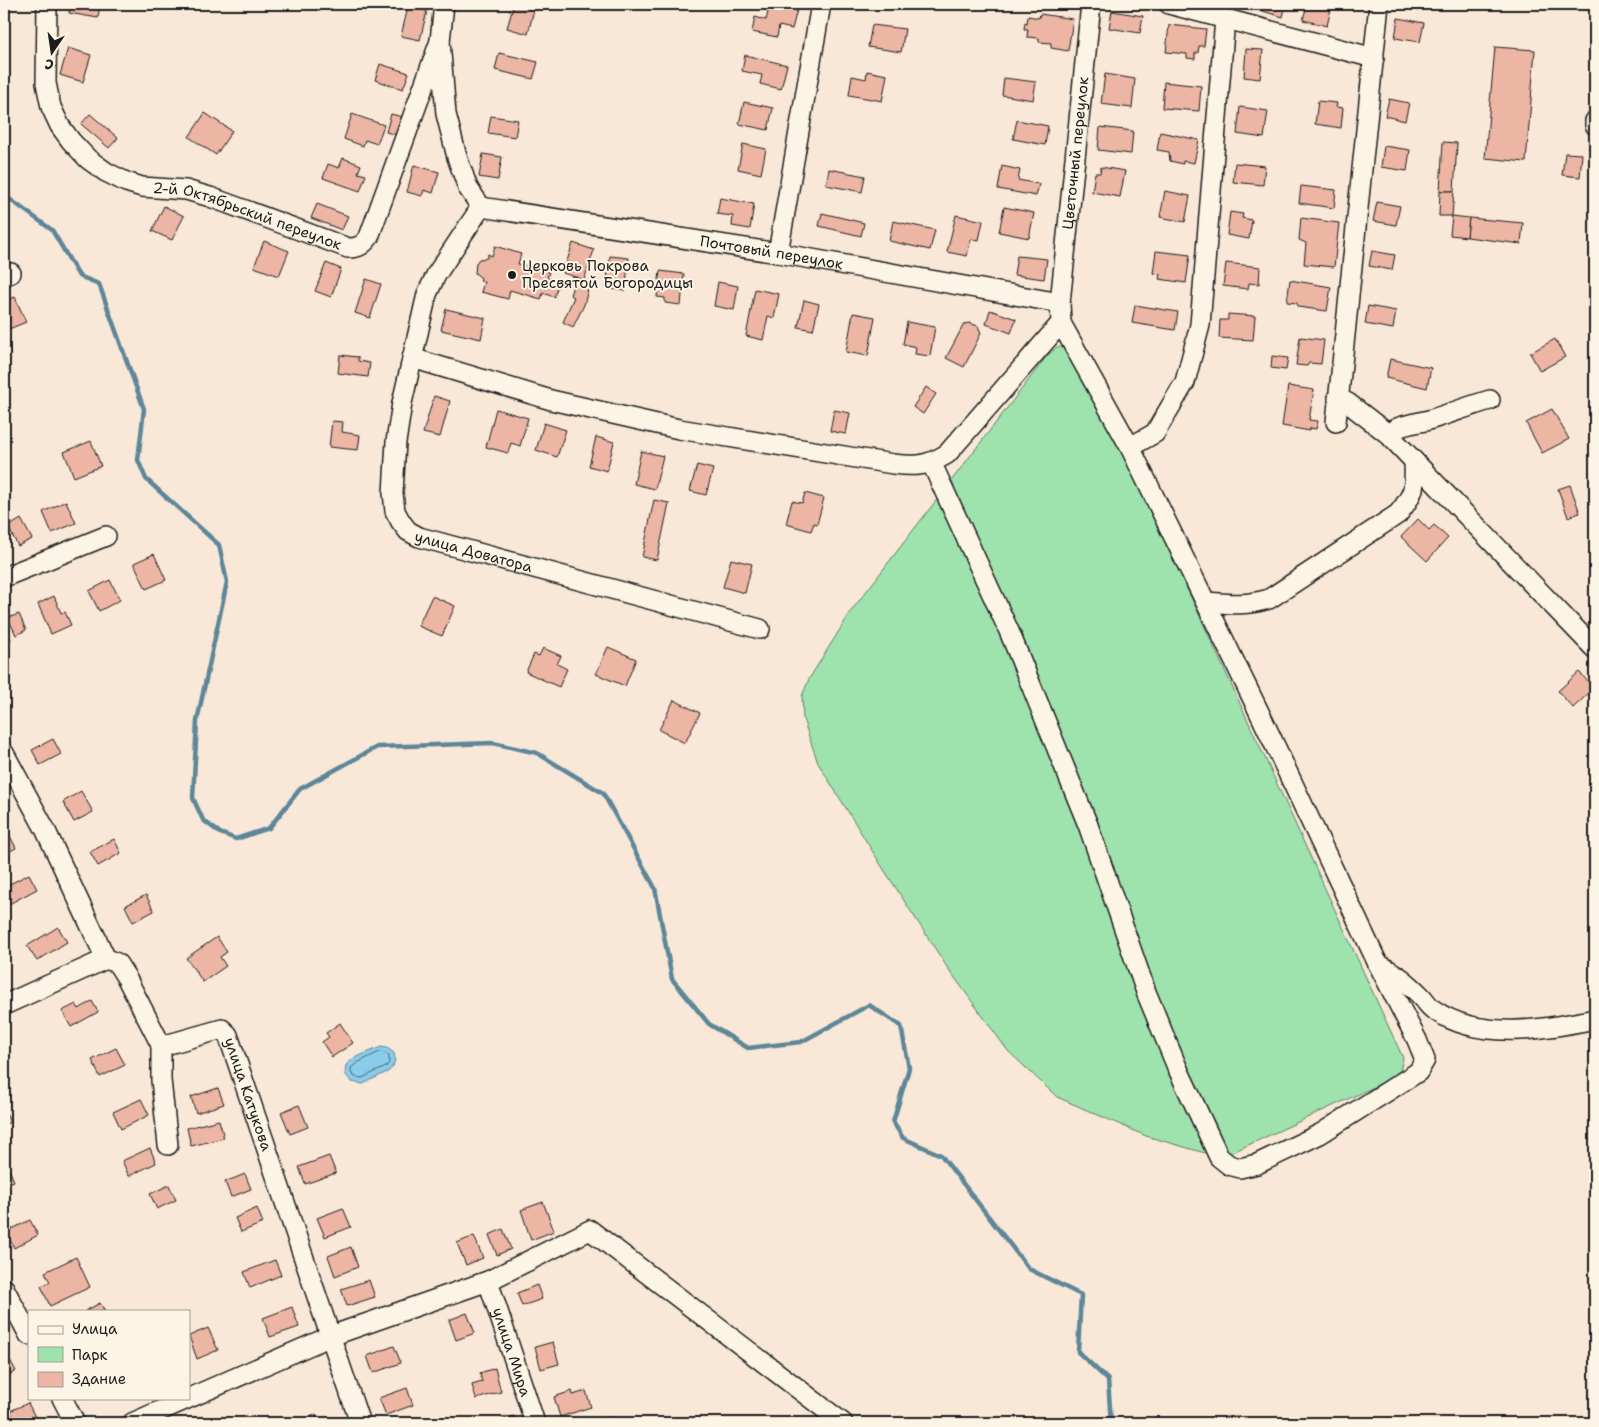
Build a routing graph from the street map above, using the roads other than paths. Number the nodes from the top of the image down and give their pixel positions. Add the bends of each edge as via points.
1 (48, 4) edge
2 (444, 4) edge
3 (821, 4) edge
4 (1091, 4) edge
5 (1169, 4) edge
6 (1379, 4) edge
7 (1225, 19) junction
8 (440, 41) junction
9 (1374, 58) junction
10 (1595, 120) edge
11 (1595, 125) edge
12 (481, 206) junction
13 (778, 253) junction
14 (1060, 303) junction
15 (1061, 323) junction
16 (412, 358) junction
17 (1338, 398) junction
18 (1490, 400) dead end
19 (1336, 422) dead end
20 (1388, 434) junction
21 (1130, 447) junction
22 (1414, 461) junction
23 (932, 464) junction
24 (106, 536) dead end
25 (4, 577) edge
26 (1206, 602) junction
27 (760, 629) dead end
28 (1595, 649) edge
29 (4, 753) edge
30 (106, 959) junction
31 (1378, 964) junction
32 (4, 1006) edge
33 (1595, 1020) edge
34 (161, 1045) junction
35 (168, 1145) dead end
36 (488, 1281) junction
37 (4, 1288) edge
38 (28, 1333) edge
39 (331, 1336) junction
40 (190, 1398) edge
41 (63, 1400) edge
42 (185, 1400) edge
43 (75, 1423) edge
44 (132, 1423) edge
45 (360, 1423) edge
46 (535, 1423) edge
47 (843, 1423) edge

1 - 8 street, 2-й Октябрьский переулок via 46,84 51,107 60,126 88,159 126,182 142,187 186,190 210,197 348,248 363,245 369,237
2 - 8 street
3 - 13 street
4 - 14 street, Цветочный переулок
5 - 7 street
6 - 9 street
7 - 9 street
7 - 21 street via 1200,325 1185,382 1156,433
8 - 12 street via 448,122 468,188
9 - 17 street
10 - 11 street
12 - 13 street, Почтовый переулок
12 - 16 street, улица Доватора via 427,294
13 - 14 street, Почтовый переулок
14 - 15 street, Цветочный переулок
15 - 21 street
15 - 23 street via 947,454
16 - 23 street via 551,400 679,429 893,464
16 - 27 street, улица Доватора via 396,442 393,493 395,511 408,531 419,537
17 - 19 street
17 - 20 street
18 - 20 street via 1429,420 1405,424
20 - 22 street
21 - 26 street
22 - 26 street via 1411,498 1398,514 1270,599 1244,604
22 - 28 street
23 - 31 street via 1009,631 1077,797 1146,992 1177,1067 1219,1157 1229,1166 1240,1168 1257,1164 1320,1134 1418,1072 1425,1060
24 - 25 street
26 - 31 street
29 - 30 street via 45,829
30 - 32 street
30 - 34 street via 116,963 126,977
31 - 33 street via 1397,974 1433,1010 1480,1028 1515,1030
34 - 35 street
34 - 39 street, улица Катукова via 222,1029 228,1035
36 - 39 street
36 - 46 street, улица Мира
36 - 47 street via 590,1230
37 - 38 street
39 - 40 street
39 - 45 street, улица Катукова
41 - 43 street
42 - 44 street

